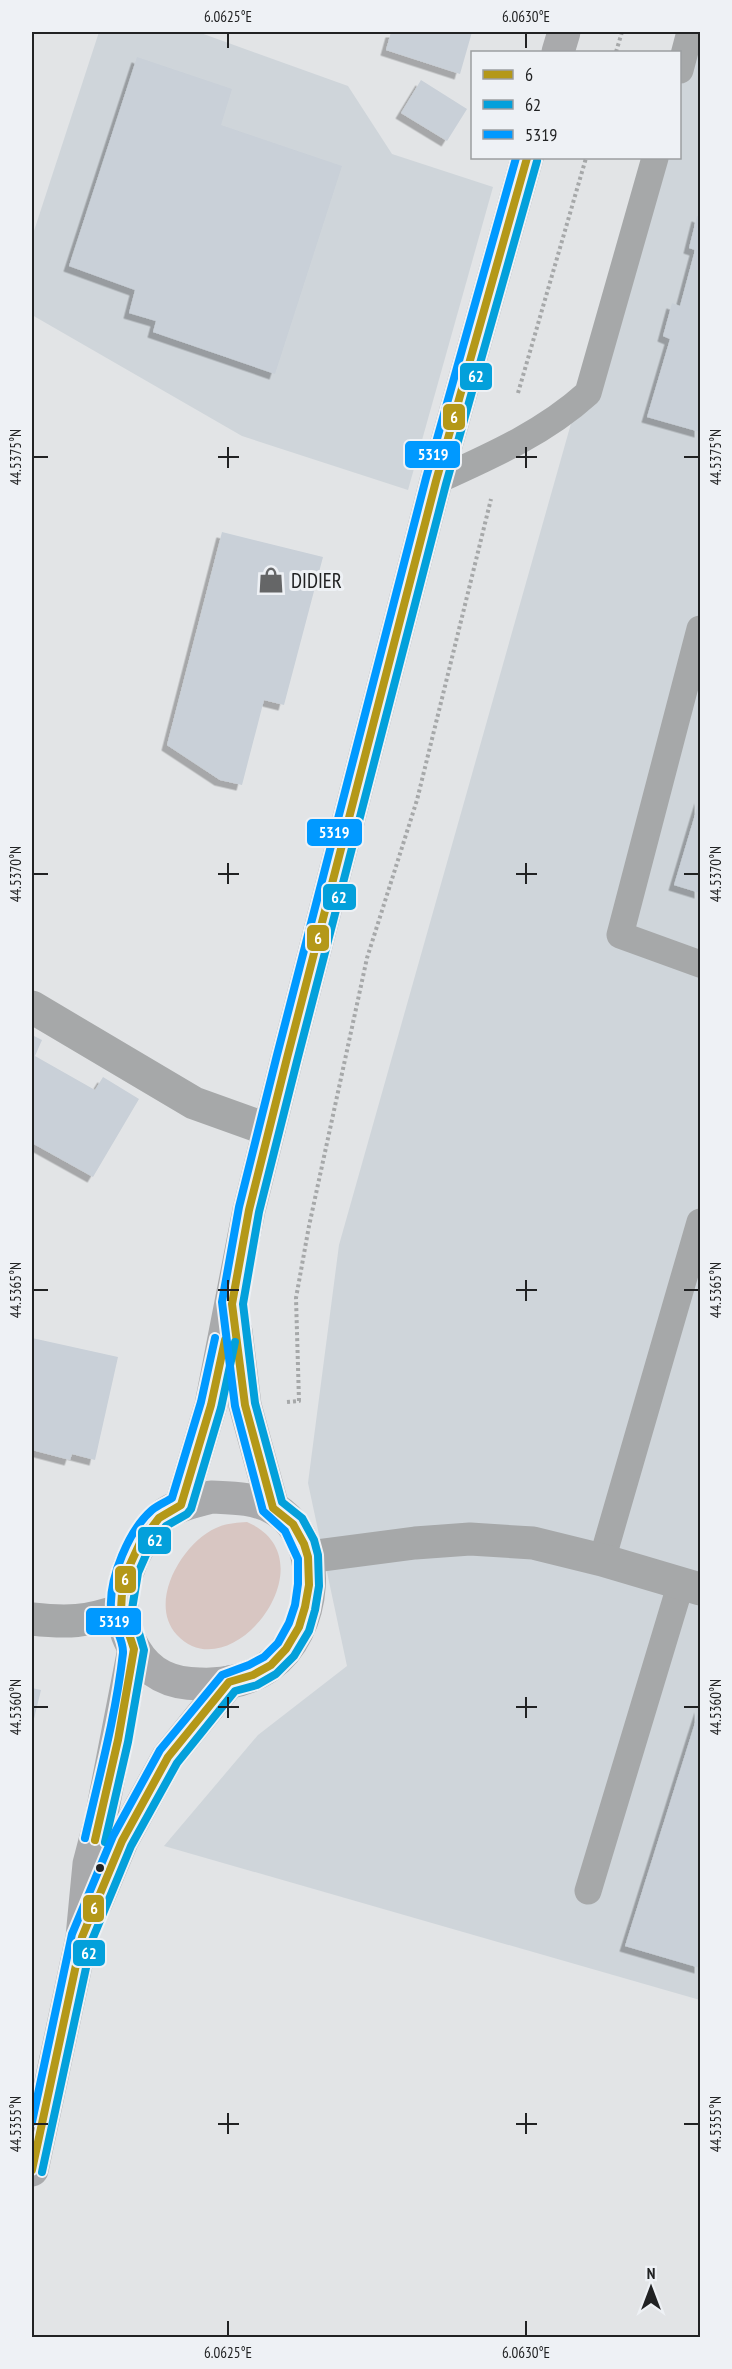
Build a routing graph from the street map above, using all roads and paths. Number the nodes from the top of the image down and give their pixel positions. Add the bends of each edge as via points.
1 (564, 32) edge
2 (622, 32) edge
3 (690, 32) edge
4 (558, 51) edge
5 (616, 51) edge
6 (681, 66) edge
7 (527, 159) edge
8 (585, 159) edge
9 (655, 159) edge
10 (503, 451) junction
11 (436, 481) junction
12 (700, 629) edge
13 (700, 964) edge
14 (32, 1007) edge
15 (269, 1130) junction
16 (700, 1222) edge
17 (232, 1304) junction
18 (299, 1401) dead end
19 (181, 1505) junction
20 (273, 1508) junction
21 (308, 1557) junction
22 (602, 1560) junction
23 (691, 1586) edge
24 (121, 1610) junction
25 (32, 1619) edge
26 (134, 1649) junction
27 (229, 1682) junction
28 (588, 1890) dead end
29 (82, 1937) junction
30 (32, 2170) edge

1 - 4 main road
2 - 5 path
3 - 6 lane
7 - 11 main road
8 - 10 path
9 - 10 lane via 588,393
10 - 11 lane
10 - 18 path via 417,800 367,958 309,1226 296,1298
11 - 15 main road
12 - 13 lane via 620,935
14 - 15 street via 194,1103
15 - 17 main road
16 - 22 lane
17 - 19 main road via 211,1405
17 - 20 main road via 245,1406
19 - 20 main road via 211,1497 246,1499
19 - 24 main road via 159,1518 140,1543 128,1569
20 - 21 main road via 293,1524
21 - 22 street via 470,1539 533,1543
21 - 27 main road via 309,1586 299,1627 286,1649 253,1676
22 - 23 street
23 - 28 lane
24 - 25 street via 94,1620
24 - 26 main road
26 - 27 main road via 163,1678 182,1684
26 - 29 main road via 111,1774 89,1864
27 - 29 main road via 168,1757 122,1840
29 - 30 main road

